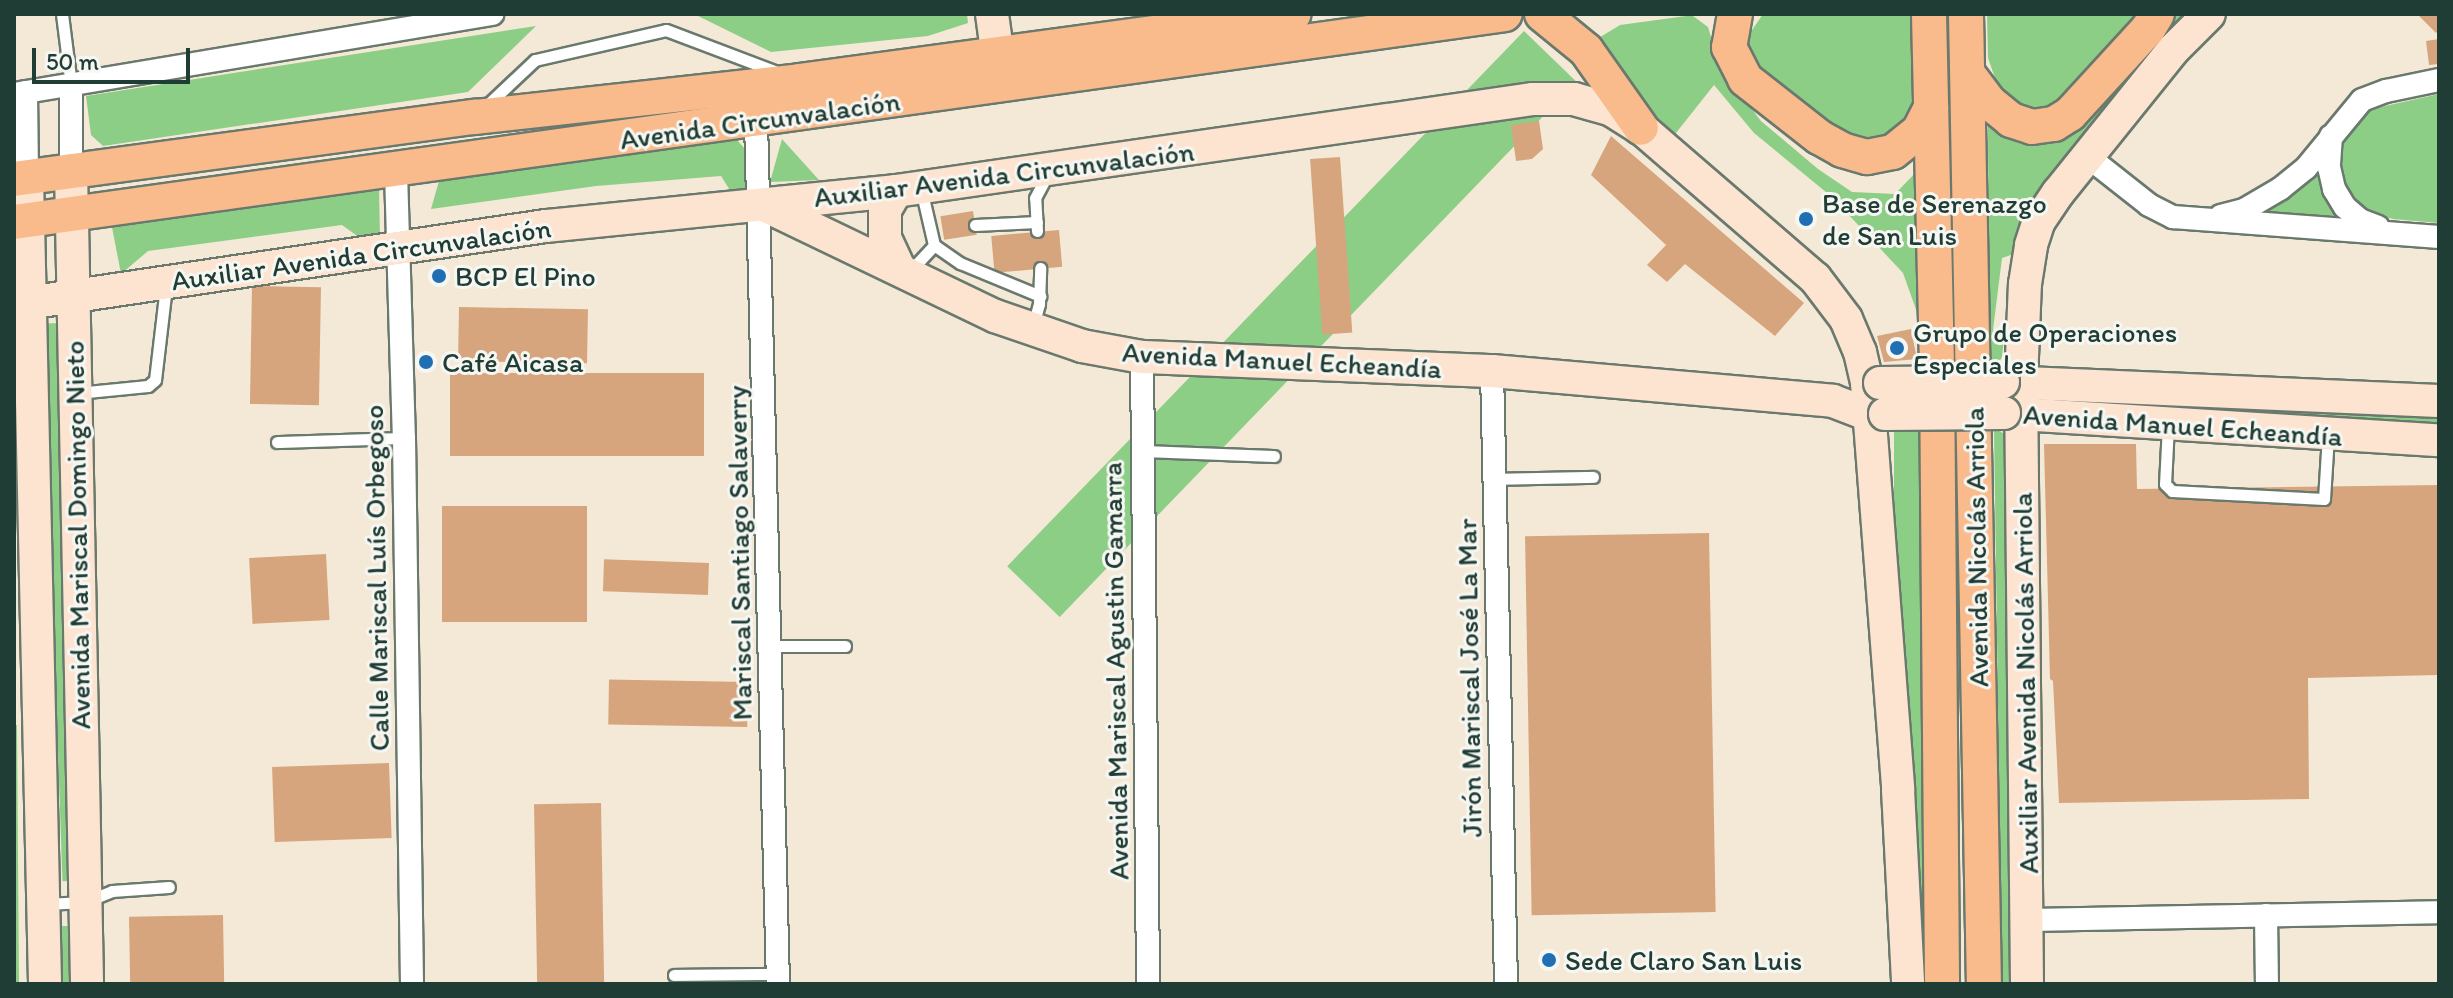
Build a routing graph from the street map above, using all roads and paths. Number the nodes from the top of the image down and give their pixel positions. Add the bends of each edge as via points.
1 (62, 14) edge
2 (492, 14) edge
3 (992, 14) edge
4 (1293, 14) edge
5 (1505, 14) edge
6 (1542, 14) edge
7 (1735, 14) edge
8 (1929, 14) edge
9 (1966, 14) edge
10 (2157, 14) edge
11 (2209, 14) edge
12 (1000, 71) junction
13 (1968, 74) junction
14 (2439, 80) edge
15 (799, 81) junction
16 (71, 85) junction
17 (20, 93) edge
18 (1931, 107) junction
19 (475, 117) junction
20 (756, 121) junction
21 (1641, 128) junction
22 (2331, 136) junction
23 (2087, 156) junction
24 (1052, 169) junction
25 (71, 170) junction
26 (396, 172) junction
27 (20, 178) edge
28 (908, 189) junction
29 (761, 204) junction
30 (71, 215) junction
31 (2209, 219) junction
32 (21, 221) edge
33 (975, 225) dead end
34 (2387, 231) junction
35 (2439, 237) edge
36 (934, 245) junction
37 (400, 248) junction
38 (1040, 268) dead end
39 (904, 270) junction
40 (165, 283) junction
41 (1040, 296) junction
42 (72, 297) junction
43 (21, 304) edge
44 (1031, 331) junction
45 (1142, 357) junction
46 (1492, 371) junction
47 (73, 394) junction
48 (2013, 398) junction
49 (1875, 399) junction
50 (2439, 401) edge
51 (2168, 425) junction
52 (2328, 435) junction
53 (404, 438) junction
54 (2439, 440) edge
55 (277, 442) dead end
56 (1143, 451) junction
57 (1274, 456) dead end
58 (1593, 477) dead end
59 (1494, 479) junction
60 (771, 646) junction
61 (845, 646) dead end
62 (169, 887) dead end
63 (85, 902) junction
64 (43, 904) junction
65 (2439, 912) edge
66 (2266, 915) junction
67 (2028, 920) junction
68 (674, 975) dead end
69 (778, 979) edge
70 (45, 984) edge
71 (87, 984) edge
72 (412, 984) edge
73 (1148, 984) edge
74 (1506, 984) edge
75 (1908, 984) edge
76 (1942, 984) edge
77 (1984, 984) edge
78 (2027, 984) edge
79 (2267, 984) edge

1 - 16 lane
2 - 16 street
3 - 12 street
4 - 12 main road, Avenida Circunvalación
5 - 12 main road, Avenida Circunvalación
6 - 21 main road via 1586,50
7 - 18 main road via 1729,47 1745,79 1842,150 1867,157 1893,152 1919,131
8 - 18 main road, Avenida Nicolás Arriola
9 - 13 main road, Avenida Nicolás Arriola
10 - 13 main road via 2070,114 2054,124 2032,127 2011,120
11 - 23 street
12 - 15 main road, Avenida Circunvalación
12 - 20 main road, Avenida Circunvalación
13 - 77 main road, Avenida Nicolás Arriola
14 - 22 street via 2362,100
15 - 19 main road, Avenida Circunvalación
15 - 19 lane via 666,30 535,60
16 - 17 street
16 - 25 street, Avenida Mariscal Domingo Nieto
17 - 27 street, Avenida Mariscal Domingo Nieto
18 - 76 main road, Avenida Nicolás Arriola
19 - 25 main road, Avenida Circunvalación
20 - 26 main road, Avenida Circunvalación
20 - 29 street, Mariscal Santiago Salaverry
21 - 24 street, Auxiliar Avenida Circunvalación via 1610,109 1574,99 1508,103
21 - 49 street, Auxiliar Avenida Circunvalación via 1815,278 1846,319
22 - 31 street via 2306,168 2280,189 2244,210
22 - 34 street via 2334,189 2360,220
23 - 31 street via 2149,205 2173,217
23 - 48 street via 2039,221 2031,245
24 - 28 street, Auxiliar Avenida Circunvalación
24 - 33 lane via 1038,188 1037,227
25 - 27 main road, Avenida Circunvalación
25 - 30 street, Avenida Mariscal Domingo Nieto
26 - 30 main road, Avenida Circunvalación
26 - 37 street, Calle Mariscal Luís Orbegoso
27 - 32 street, Avenida Mariscal Domingo Nieto
28 - 29 street, Auxiliar Avenida Circunvalación
28 - 36 lane via 934,229
28 - 39 street via 885,210 885,238
29 - 37 street, Auxiliar Avenida Circunvalación via 546,226
29 - 39 street, Avenida Manuel Echeandía
29 - 60 street, Mariscal Santiago Salaverry
30 - 32 main road, Avenida Circunvalación
30 - 42 street, Avenida Mariscal Domingo Nieto
31 - 34 street
32 - 43 street, Avenida Mariscal Domingo Nieto
34 - 35 street
36 - 39 lane
36 - 41 lane via 960,263
37 - 40 street, Auxiliar Avenida Circunvalación
37 - 53 street, Calle Mariscal Luís Orbegoso
38 - 41 lane
39 - 44 street, Avenida Manuel Echeandía
40 - 42 street, Auxiliar Avenida Circunvalación
40 - 47 lane via 155,380 148,386
41 - 44 lane
42 - 43 street, Auxiliar Avenida Circunvalación
42 - 47 street, Avenida Mariscal Domingo Nieto
43 - 64 street, Avenida Mariscal Domingo Nieto
44 - 45 street, Avenida Manuel Echeandía
45 - 46 street, Avenida Manuel Echeandía
45 - 56 street, Avenida Mariscal Agustin Gamarra
46 - 49 street, Avenida Manuel Echeandía via 1833,401
46 - 59 street, Jirón Mariscal José La Mar
47 - 63 street, Avenida Mariscal Domingo Nieto
48 - 49 street, Avenida Manuel Echeandía, bridge
48 - 50 street, Avenida Manuel Echeandía
48 - 51 street, Avenida Manuel Echeandía
48 - 67 street, Auxiliar Avenida Nicolás Arriola
49 - 75 street
51 - 52 street, Avenida Manuel Echeandía
51 - 52 lane via 2165,488 2172,491 2324,499
52 - 54 street, Avenida Manuel Echeandía
53 - 55 lane
53 - 72 street, Calle Mariscal Luís Orbegoso
56 - 57 lane
56 - 73 street, Avenida Mariscal Agustin Gamarra
58 - 59 lane
59 - 74 street, Jirón Mariscal José La Mar
60 - 61 lane
60 - 69 street, Mariscal Santiago Salaverry
62 - 63 lane via 112,891
63 - 64 lane
63 - 71 street, Avenida Mariscal Domingo Nieto
64 - 70 street, Avenida Mariscal Domingo Nieto
65 - 66 street
66 - 67 street
66 - 79 street
67 - 78 street, Auxiliar Avenida Nicolás Arriola
68 - 69 lane

